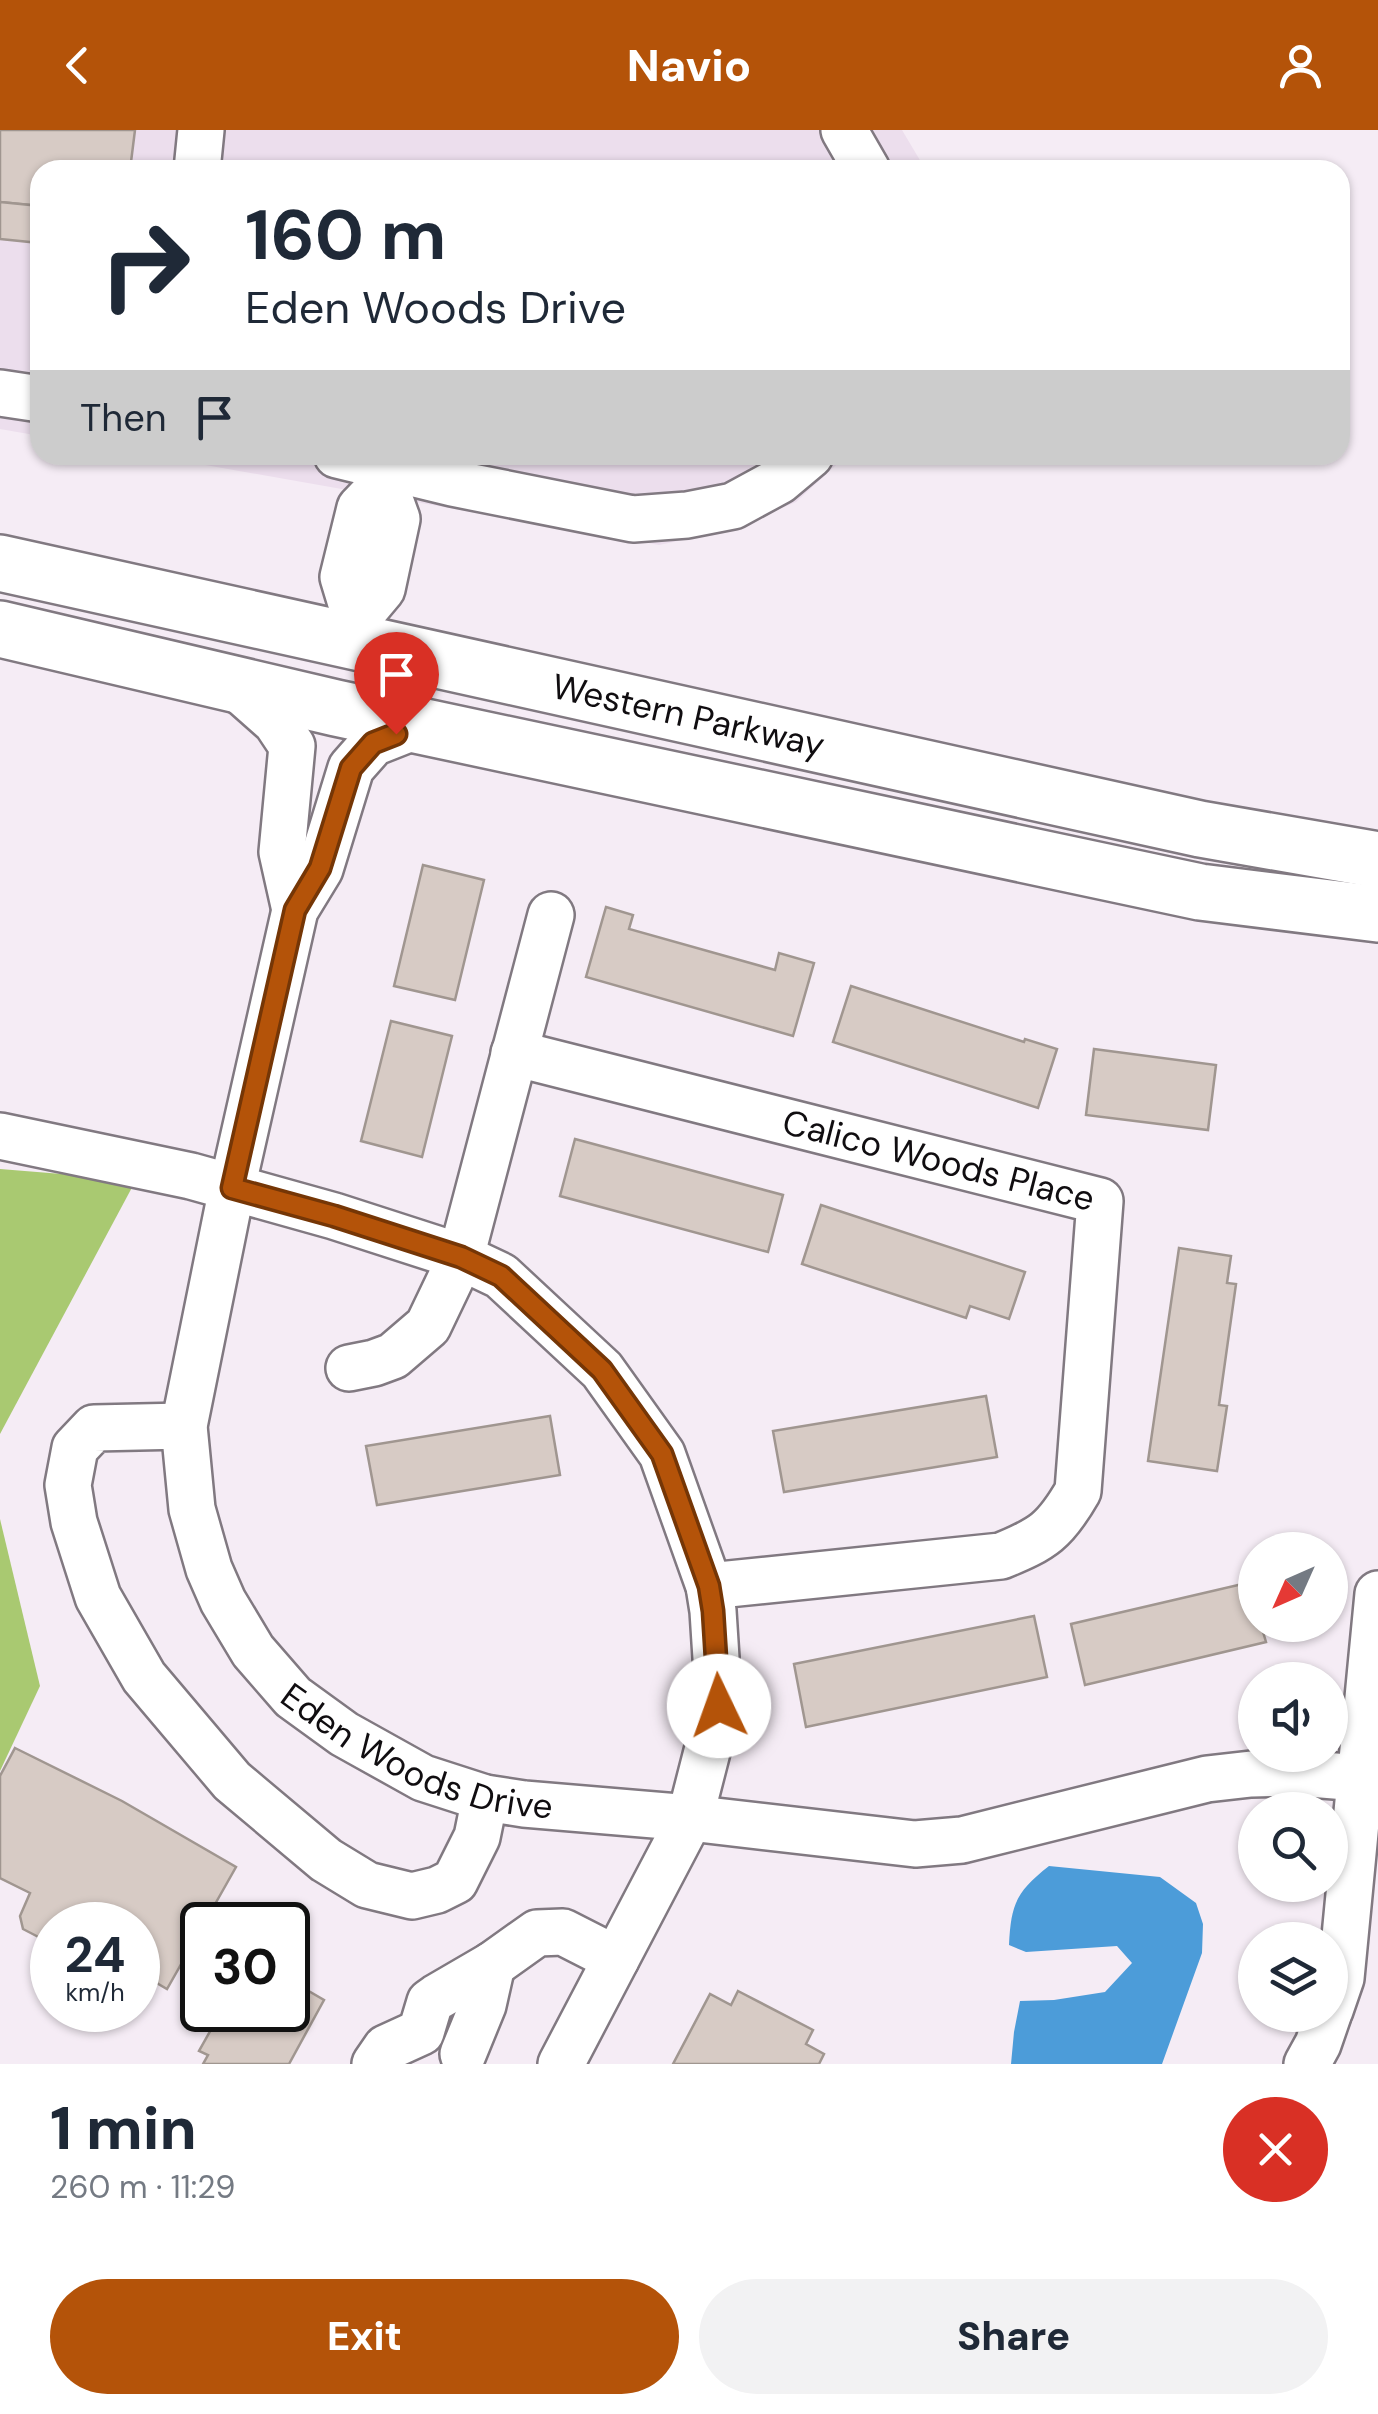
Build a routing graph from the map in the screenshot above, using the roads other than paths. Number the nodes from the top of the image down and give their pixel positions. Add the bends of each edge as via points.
1 (202, 130) edge
2 (844, 130) edge
3 (198, 160) edge
4 (861, 160) edge
5 (0, 392) edge
6 (30, 396) edge
7 (360, 465) edge
8 (798, 465) edge
9 (385, 475) junction
10 (0, 564) edge
11 (0, 606) edge
12 (0, 629) edge
13 (353, 630) junction
14 (233, 684) junction
15 (420, 724) junction
16 (1378, 860) edge
17 (295, 910) junction
18 (1378, 914) edge
19 (551, 915) dead end
20 (514, 1053) junction
21 (0, 1136) edge
22 (232, 1188) junction
23 (461, 1257) junction
24 (349, 1368) dead end
25 (184, 1426) junction
26 (709, 1586) junction
27 (1378, 1594) edge
28 (1360, 1778) junction
29 (485, 1798) junction
30 (690, 1818) junction
31 (1347, 1922) edge
32 (616, 1959) junction
33 (492, 1966) junction
34 (421, 2032) junction
35 (1322, 2032) edge
36 (473, 2059) edge
37 (375, 2064) edge
38 (561, 2064) edge
39 (1307, 2064) edge

1 - 3 street
2 - 4 street
5 - 6 street
7 - 9 street
8 - 9 street via 733,506 633,520
9 - 13 street via 397,519 382,589
10 - 13 main road, Western Parkway
11 - 13 main road via 237,656 292,659
12 - 14 main road, Western Parkway
13 - 16 main road, Western Parkway via 1200,830
14 - 15 main road, Western Parkway
14 - 17 street, Eden Woods Drive via 292,746 282,852
15 - 17 street, Eden Woods Drive via 373,743 351,768 320,868
15 - 18 main road, Western Parkway via 1200,892
17 - 22 street, Eden Woods Drive
19 - 20 street
20 - 23 street
20 - 26 street, Calico Woods Place via 1100,1201 1078,1491 1054,1528 1001,1556
21 - 22 street
22 - 23 street
22 - 25 street, Eden Woods Drive
23 - 24 street via 428,1326 393,1356
23 - 26 street via 501,1276 602,1370 662,1454
25 - 29 street, Eden Woods Drive via 192,1510 209,1570 253,1652 293,1696 344,1734 423,1778
25 - 29 street via 94,1428 75,1448 68,1485 98,1598 144,1677 232,1781 366,1885 412,1896 455,1881
26 - 30 street via 719,1706
27 - 28 street
28 - 30 street, Eden Woods Drive via 1296,1773 1207,1779 962,1840 915,1844
28 - 31 street
29 - 30 street, Eden Woods Drive
30 - 32 street
32 - 33 street via 562,1932 537,1933
32 - 38 street
33 - 34 street via 430,2002
33 - 36 street
34 - 36 street
34 - 37 street via 386,2048
35 - 39 street

